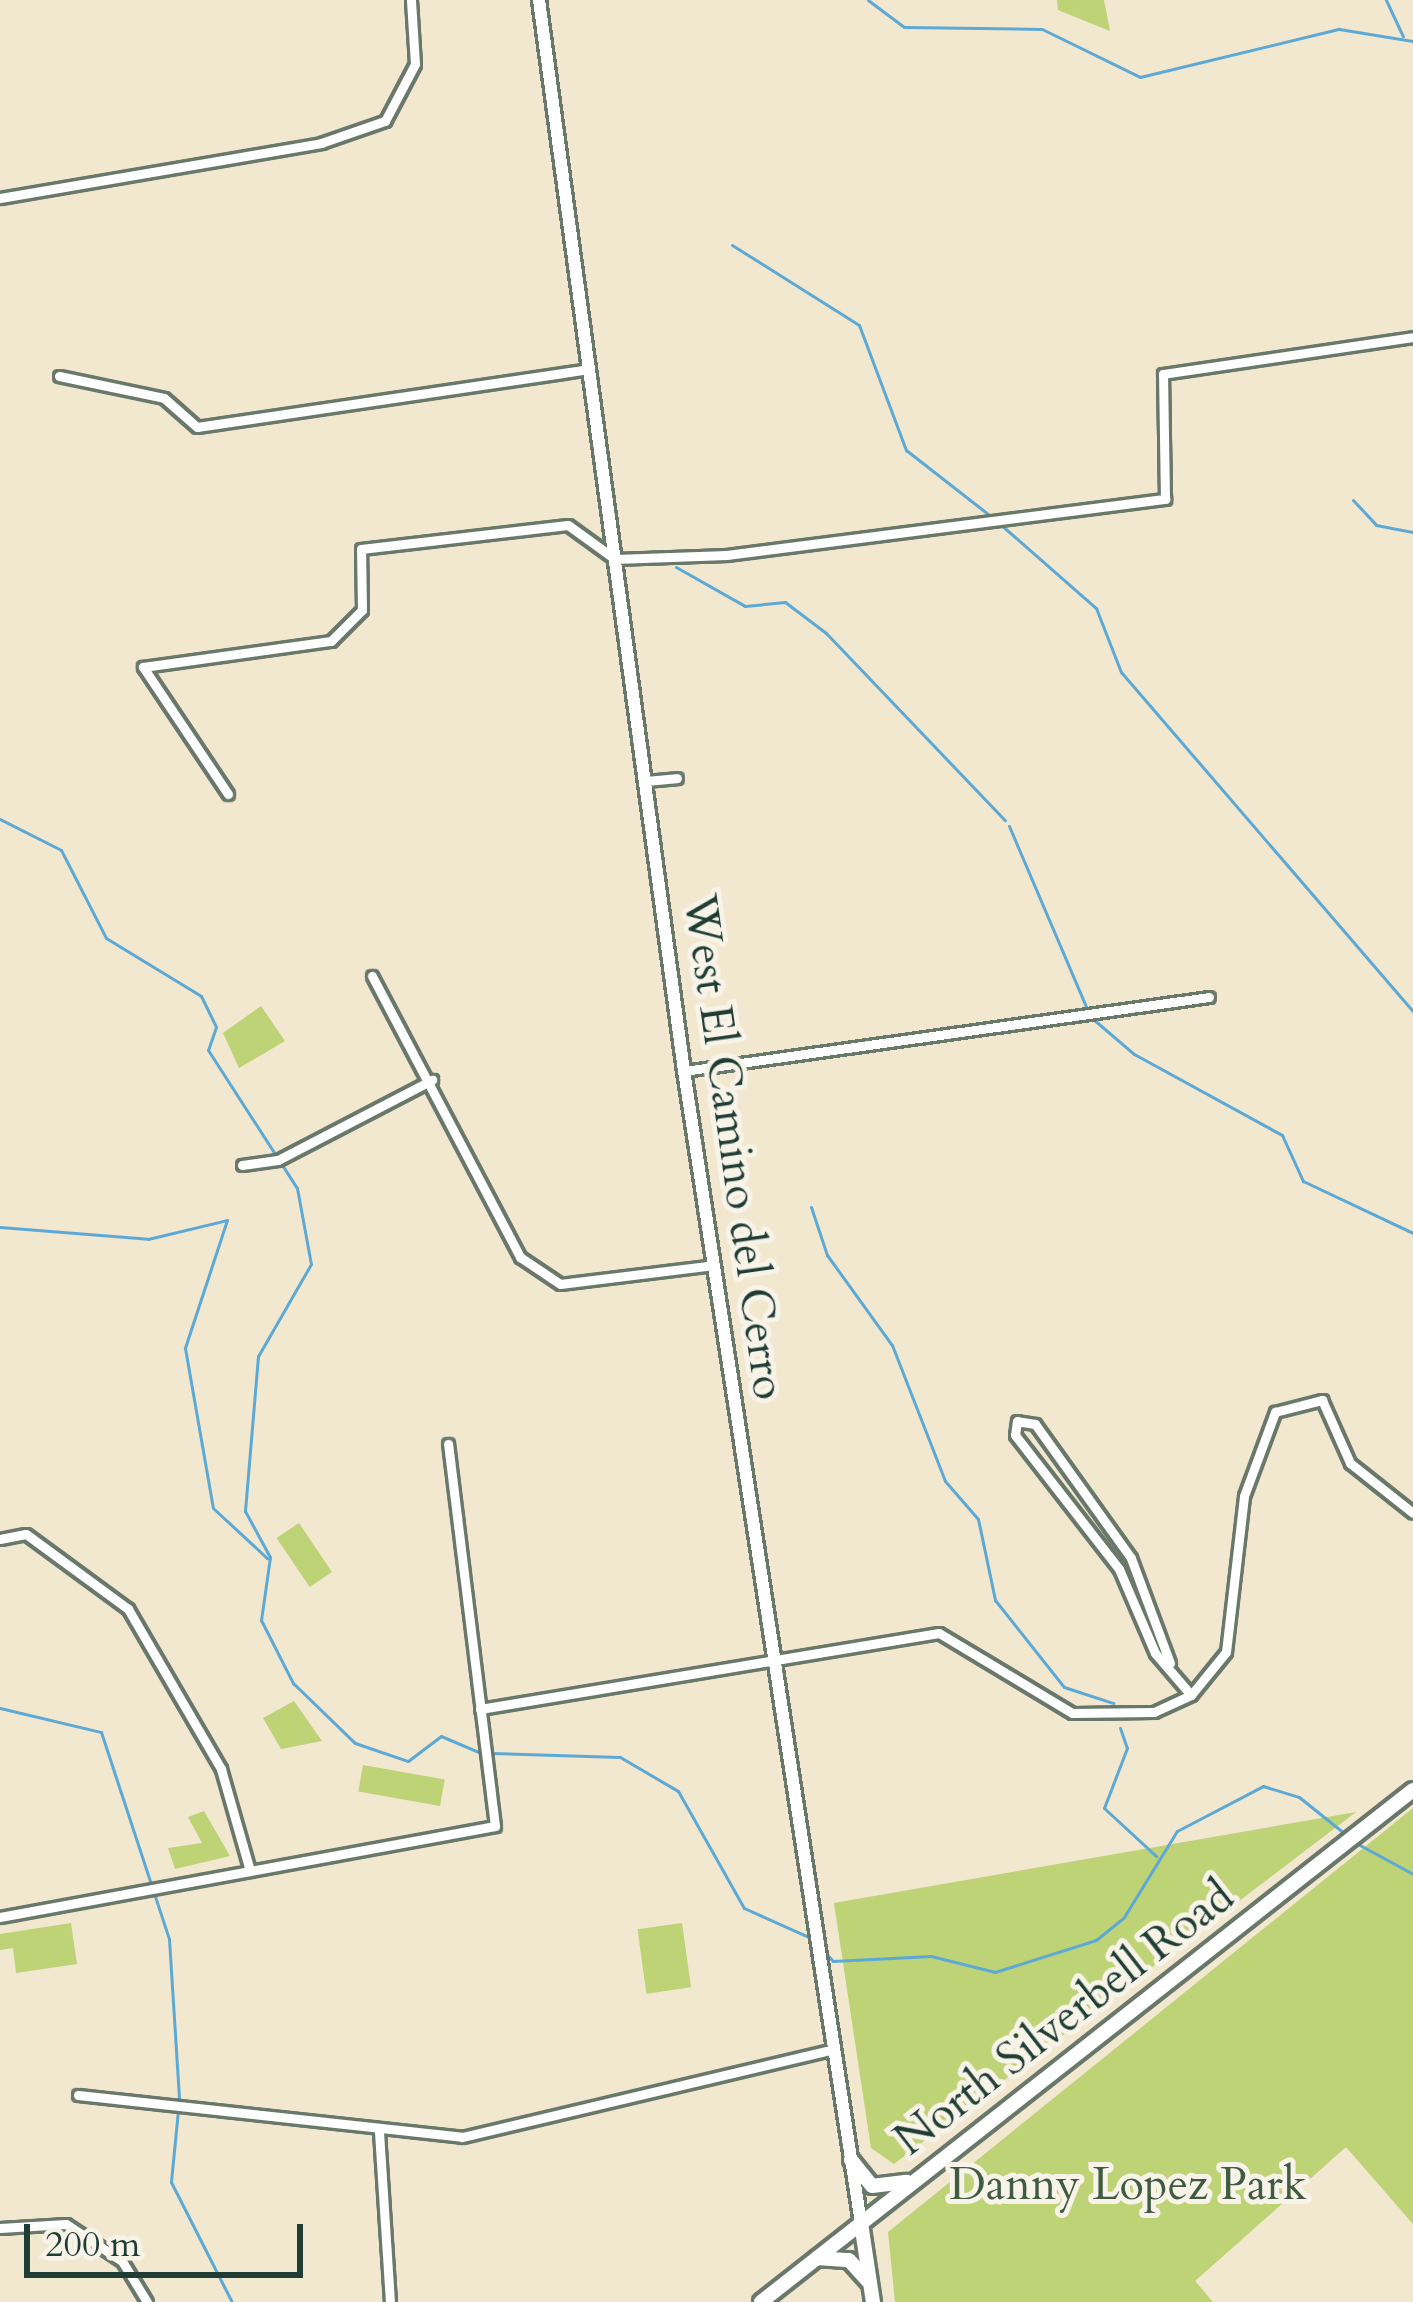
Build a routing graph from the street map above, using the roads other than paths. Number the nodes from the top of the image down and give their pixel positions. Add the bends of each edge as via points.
1 (411, 0) edge
2 (538, 0) edge
3 (0, 198) edge
4 (1413, 337) edge
5 (589, 369) junction
6 (58, 376) dead end
7 (615, 559) junction
8 (677, 778) dead end
9 (645, 781) junction
10 (228, 794) dead end
11 (372, 976) dead end
12 (1208, 997) dead end
13 (684, 1071) junction
14 (432, 1080) junction
15 (242, 1165) dead end
16 (714, 1265) junction
17 (448, 1444) dead end
18 (1413, 1513) edge
19 (0, 1539) edge
20 (776, 1658) junction
21 (1170, 1663) junction
22 (1191, 1695) junction
23 (480, 1708) junction
24 (1413, 1790) edge
25 (250, 1871) junction
26 (0, 1917) edge
27 (835, 2049) junction
28 (78, 2095) dead end
29 (379, 2132) junction
30 (851, 2160) junction
31 (917, 2180) junction
32 (861, 2223) junction
33 (0, 2228) edge
34 (817, 2258) junction
35 (870, 2285) junction
36 (147, 2302) edge
37 (390, 2302) edge
38 (760, 2302) edge
39 (873, 2302) edge

1 - 3 street via 415,64 385,121 321,143
2 - 5 street, West El Camino del Cerro
4 - 7 street via 1163,374 1165,499
5 - 6 street via 197,427 164,398
5 - 7 street, West El Camino del Cerro
7 - 9 street, West El Camino del Cerro
7 - 10 street via 568,525 361,550 362,610 331,641 146,663
8 - 9 street
9 - 13 street, West El Camino del Cerro
11 - 14 street
12 - 13 street
13 - 16 street, West El Camino del Cerro
14 - 15 street via 278,1160
14 - 16 street via 510,1245 538,1270 575,1284
16 - 20 street, West El Camino del Cerro
17 - 23 street
18 - 22 street via 1350,1463 1327,1396 1307,1397 1267,1419 1244,1496 1232,1634
19 - 25 street via 26,1534 128,1609 221,1769
20 - 22 street via 939,1634 1072,1713 1142,1714
20 - 23 street
20 - 27 street, West El Camino del Cerro
21 - 21 street via 1131,1558 1035,1424 1017,1421
21 - 22 street
23 - 25 street via 495,1826
24 - 31 main road, North Silverbell Road
25 - 26 street
27 - 29 street via 462,2137
27 - 30 street, West El Camino del Cerro
28 - 29 street
29 - 37 street
30 - 31 main road via 872,2186
30 - 32 street, West El Camino del Cerro
31 - 32 main road, North Silverbell Road
32 - 34 main road, North Silverbell Road
32 - 35 main road, West El Camino del Cerro
33 - 36 street via 66,2224 122,2261
34 - 35 main road via 849,2260
34 - 38 main road, North Silverbell Road
35 - 39 main road, West El Camino del Cerro

